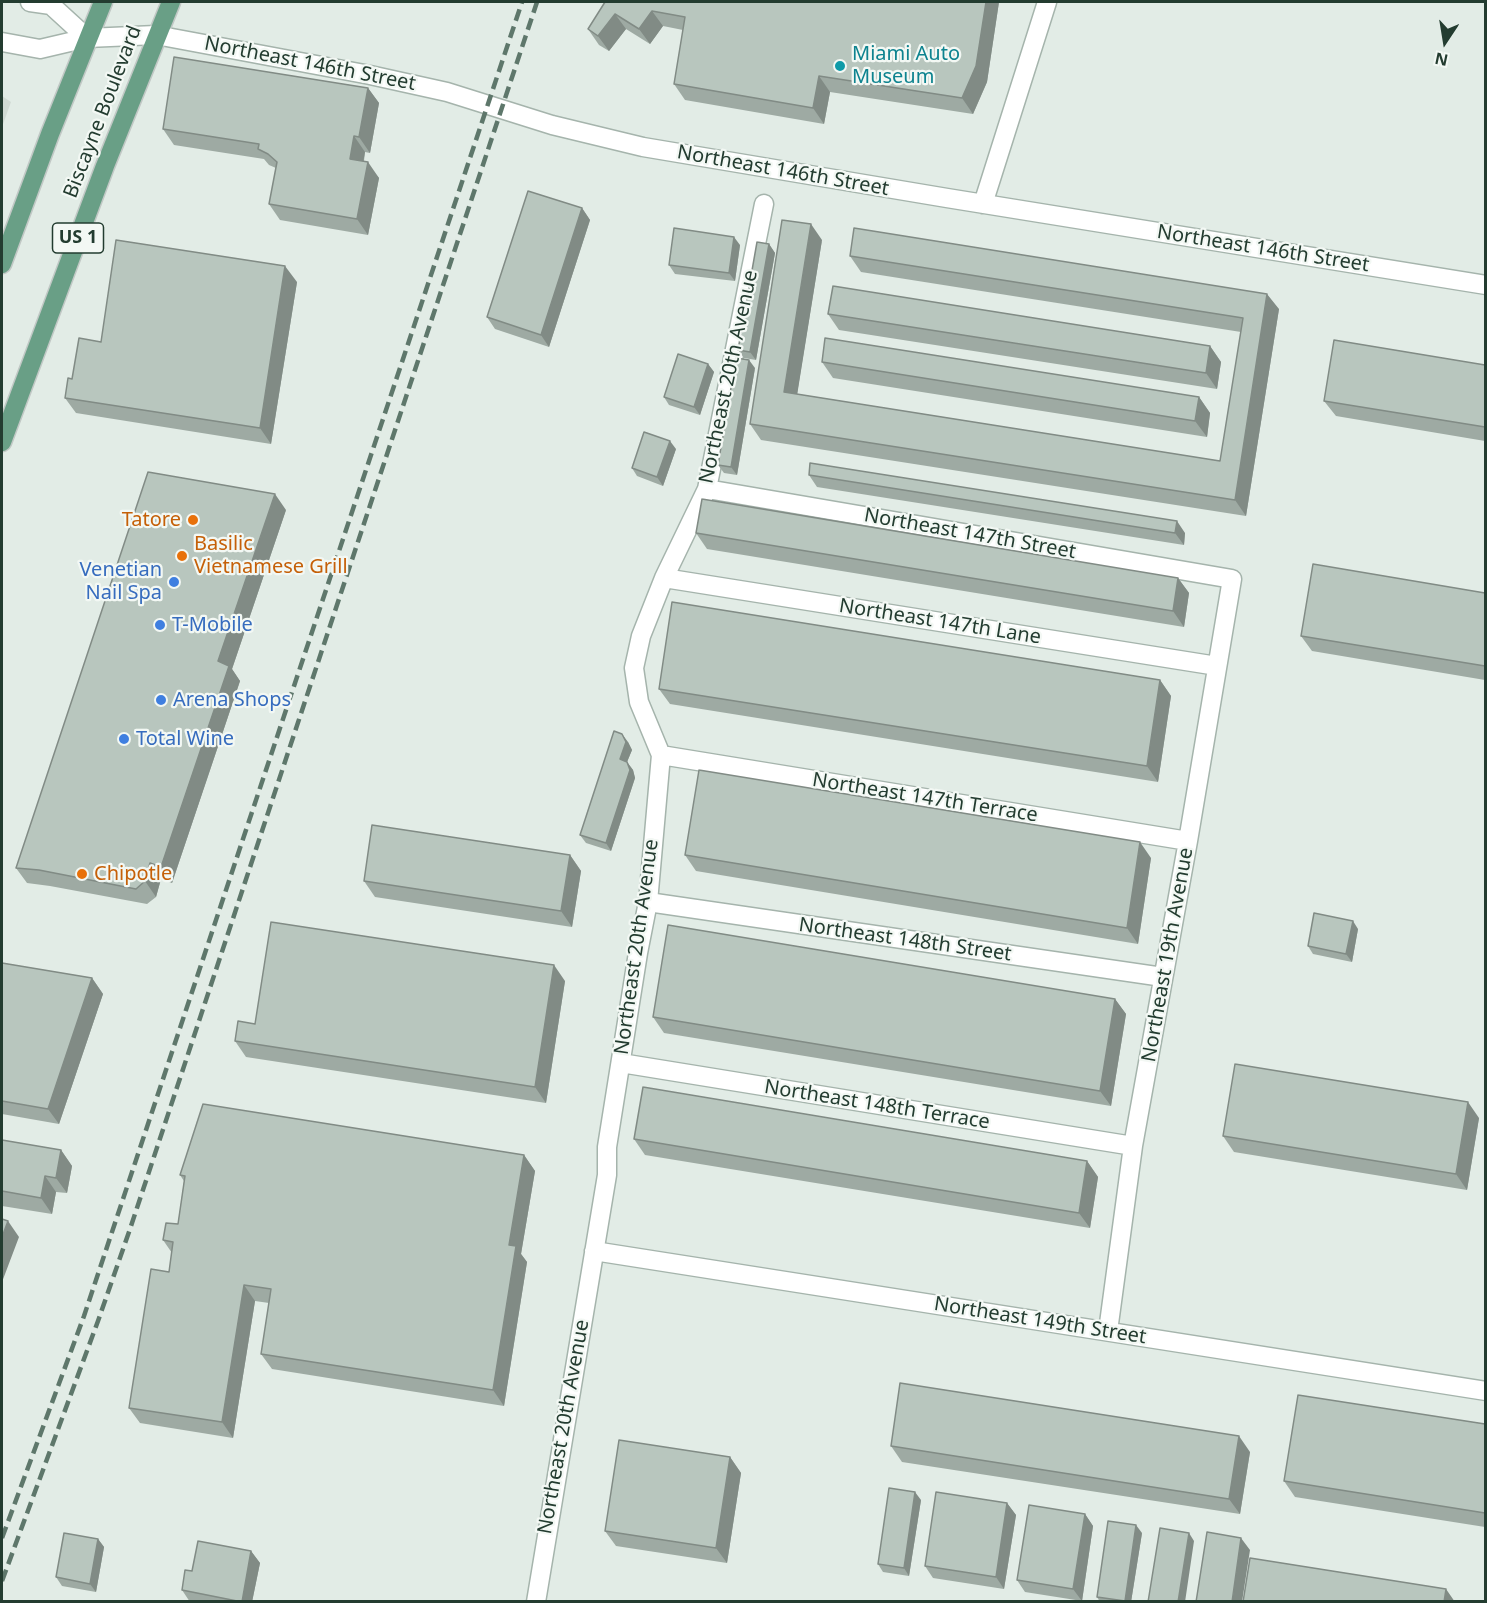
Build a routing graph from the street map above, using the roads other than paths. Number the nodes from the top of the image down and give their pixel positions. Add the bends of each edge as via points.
1 (30, 2) edge
2 (103, 2) edge
3 (171, 2) edge
4 (1047, 2) edge
5 (156, 35) junction
6 (87, 38) junction
7 (2, 42) edge
8 (764, 204) dead end
9 (983, 204) junction
10 (2, 264) edge
11 (1485, 285) edge
12 (2, 441) edge
13 (707, 489) junction
14 (664, 578) junction
15 (1232, 579) joint
16 (1217, 666) junction
17 (661, 754) junction
18 (1188, 842) junction
19 (648, 902) junction
20 (1163, 977) junction
21 (621, 1063) junction
22 (1133, 1146) junction
23 (594, 1251) junction
24 (1108, 1331) junction
25 (1485, 1391) edge
26 (536, 1602) edge

1 - 6 street via 51,5
2 - 6 main road, Biscayne Boulevard
3 - 5 main road, Biscayne Boulevard / US 1
4 - 9 street
5 - 6 street, Northeast 146th Street
5 - 9 street, Northeast 146th Street via 447,92 552,125 643,147
5 - 12 main road, Biscayne Boulevard / US 1
6 - 7 street, Northeast 146th Street via 40,49
6 - 10 main road, Biscayne Boulevard
8 - 13 street, Northeast 20th Avenue
9 - 11 street, Northeast 146th Street
13 - 14 street, Northeast 20th Avenue
13 - 15 street, Northeast 147th Street
14 - 16 street, Northeast 147th Lane
14 - 17 street, Northeast 20th Avenue via 641,636 634,668 639,702
15 - 16 street, Northeast 19th Avenue
16 - 18 street, Northeast 19th Avenue
17 - 18 street, Northeast 147th Terrace
17 - 19 street, Northeast 20th Avenue
18 - 20 street, Northeast 19th Avenue
19 - 20 street, Northeast 148th Street
19 - 21 street, Northeast 20th Avenue
20 - 22 street, Northeast 19th Avenue
21 - 22 street, Northeast 148th Terrace
21 - 23 street, Northeast 20th Avenue via 607,1147 608,1175
22 - 24 street, Northeast 19th Avenue
23 - 24 street, Northeast 149th Street
23 - 26 street, Northeast 20th Avenue
24 - 25 street, Northeast 149th Street

